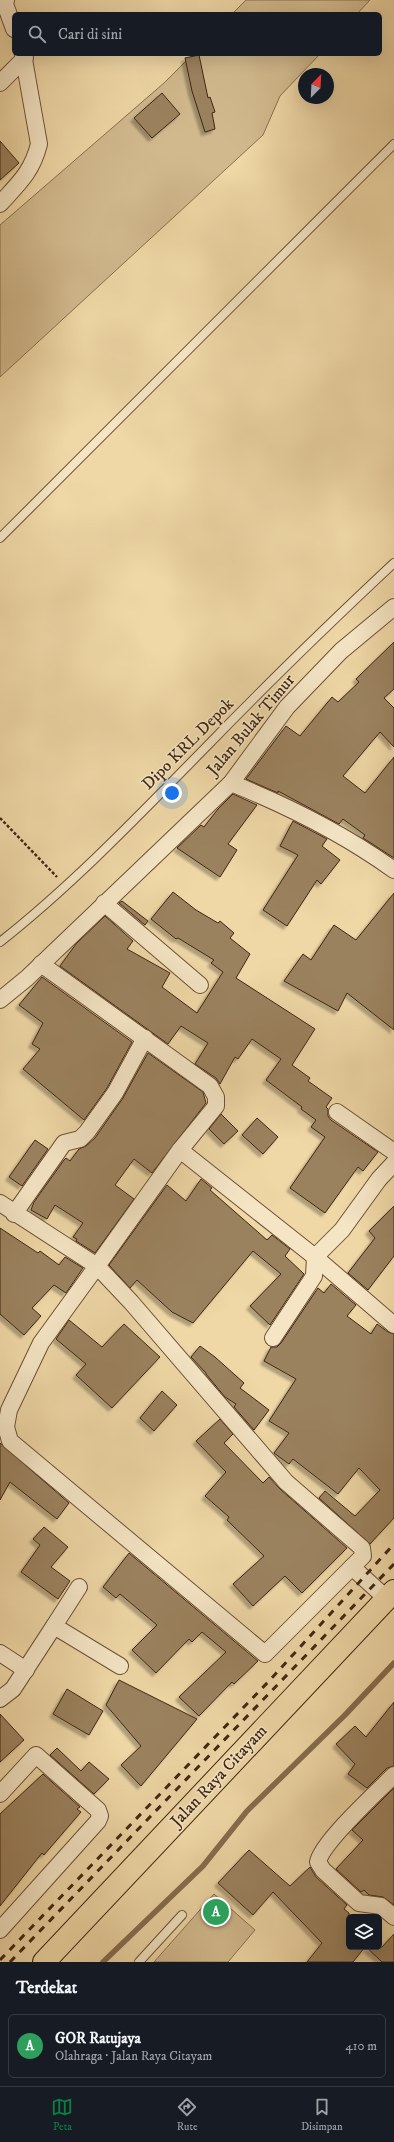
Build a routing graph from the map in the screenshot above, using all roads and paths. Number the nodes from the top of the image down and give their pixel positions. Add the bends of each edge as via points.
1 (6, 0) edge
2 (12, 23) edge
3 (24, 56) edge
4 (0, 84) edge
5 (394, 144) edge
6 (0, 204) edge
7 (0, 538) edge
8 (394, 563) edge
9 (394, 608) edge
10 (231, 783) junction
11 (0, 818) edge
12 (394, 870) edge
13 (66, 886) junction
14 (104, 903) junction
15 (0, 942) edge
16 (41, 964) junction
17 (200, 985) dead end
18 (0, 1000) edge
19 (144, 1038) junction
20 (337, 1112) dead end
21 (180, 1150) junction
22 (394, 1152) edge
23 (394, 1163) edge
24 (0, 1203) edge
25 (14, 1214) junction
26 (315, 1257) junction
27 (97, 1266) junction
28 (394, 1325) edge
29 (273, 1338) dead end
30 (352, 1567) junction
31 (79, 1587) dead end
32 (390, 1595) edge
33 (54, 1626) junction
34 (0, 1653) edge
35 (120, 1666) dead end
36 (26, 1670) junction
37 (0, 1698) edge
38 (393, 1777) edge
39 (0, 1794) edge
40 (182, 1915) dead end
41 (394, 1917) edge
42 (0, 1930) edge
43 (44, 1962) edge
44 (139, 1962) edge

1 - 2 street
3 - 4 street
3 - 6 street via 39,144 36,158 28,173
5 - 7 lane
8 - 13 lane, Dipo KRL Depok via 284,667
9 - 10 street, Jalan Bulak Timur via 341,652 287,707
10 - 12 street via 314,821 365,849
10 - 14 street, Jalan Bulak Timur
11 - 13 path
13 - 15 lane, Dipo KRL Depok via 42,909
14 - 16 street, Jalan Bulak Timur
14 - 17 street
16 - 18 street, Jalan Bulak Timur
16 - 19 street
19 - 21 street via 210,1086 216,1097 216,1106
19 - 25 street via 115,1093 80,1139 64,1143
20 - 22 street
21 - 26 street
21 - 27 street
23 - 26 street via 379,1179 342,1230
24 - 25 street
25 - 27 street
26 - 28 street
26 - 29 street via 314,1276
27 - 30 street via 132,1302 286,1482 362,1548 362,1556
27 - 30 street via 41,1343 9,1410 6,1427 10,1441 265,1654
30 - 32 street
31 - 33 street
32 - 43 main road, Jalan Raya Citayam
33 - 35 street
33 - 36 street
34 - 36 street
36 - 37 street via 13,1689
38 - 41 street via 338,1833 322,1852 318,1862 323,1870 359,1903 381,1906
39 - 42 street via 36,1755 98,1810 100,1816
40 - 44 lane

